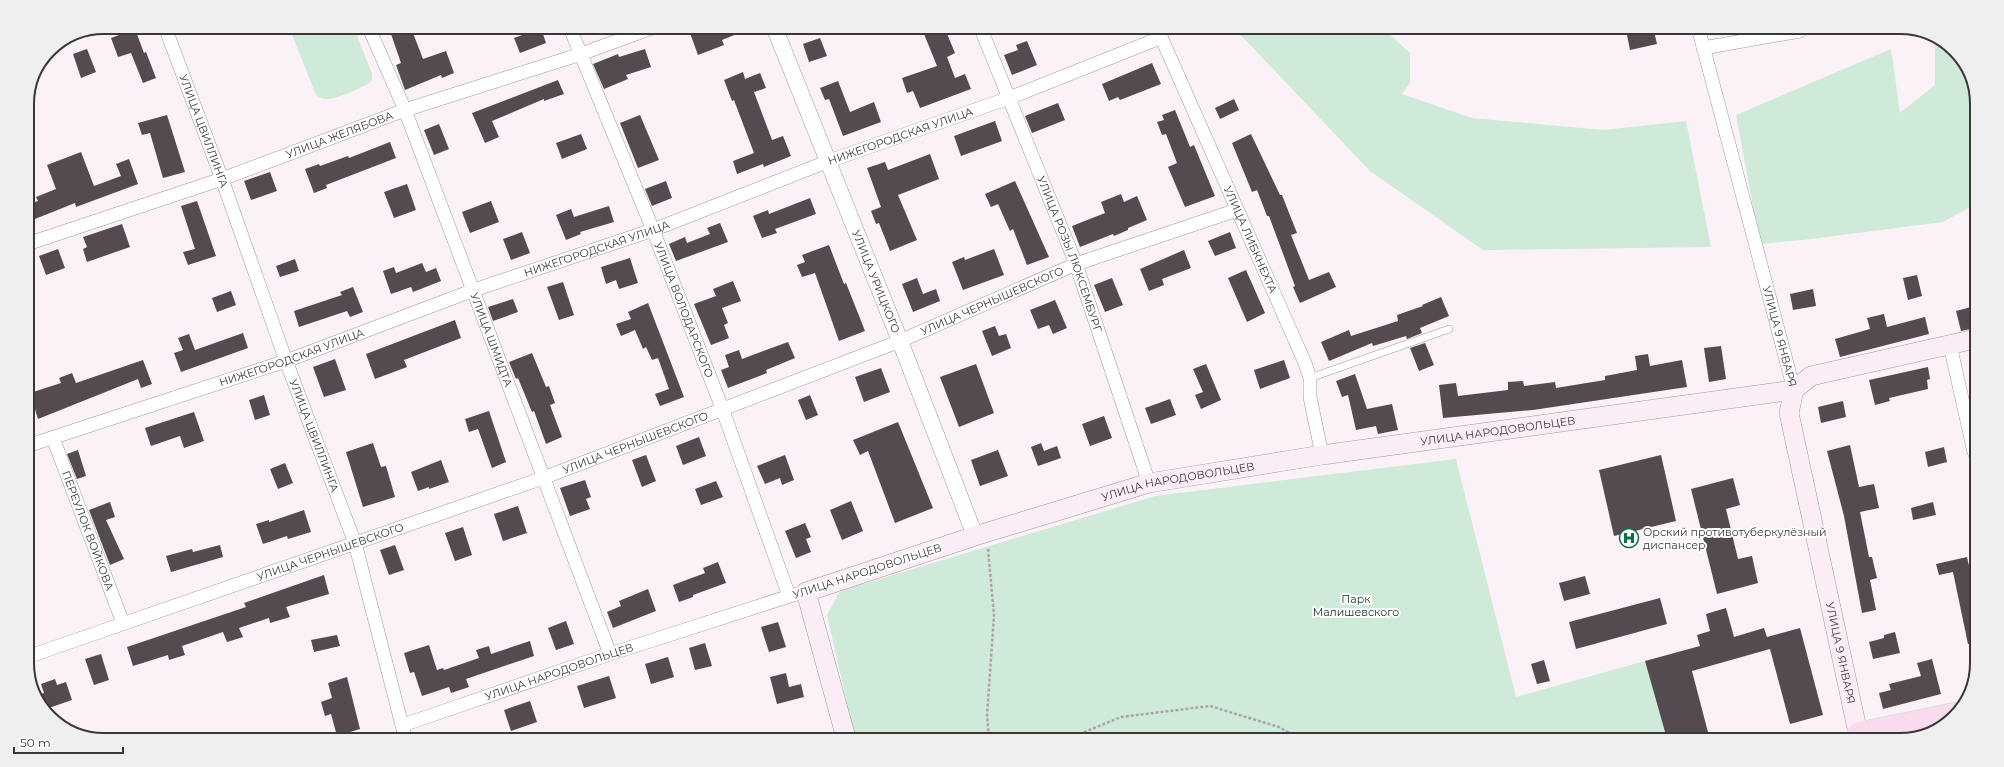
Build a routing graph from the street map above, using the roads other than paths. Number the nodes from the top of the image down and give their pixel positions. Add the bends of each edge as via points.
1 (168, 34) edge
2 (372, 34) edge
3 (573, 34) edge
4 (636, 34) edge
5 (777, 34) edge
6 (983, 34) edge
7 (1159, 34) edge
8 (1700, 34) edge
9 (1783, 34) edge
10 (1702, 48) junction
11 (581, 54) junction
12 (1009, 98) junction
13 (405, 110) junction
14 (828, 161) junction
15 (222, 178) junction
16 (1237, 210) junction
17 (652, 230) junction
18 (34, 242) edge
19 (1076, 264) junction
20 (474, 290) junction
21 (1449, 329) dead end
22 (1970, 340) edge
23 (900, 341) junction
24 (1950, 345) junction
25 (286, 361) junction
26 (1310, 378) junction
27 (1794, 390) junction
28 (722, 408) junction
29 (1970, 434) edge
30 (53, 438) junction
31 (34, 444) edge
32 (1322, 455) junction
33 (544, 478) junction
34 (1149, 483) junction
35 (981, 541) junction
36 (355, 543) junction
37 (797, 594) junction
38 (123, 623) junction
39 (610, 654) junction
40 (34, 655) edge
41 (1948, 715) edge
42 (404, 731) edge
43 (844, 733) edge
44 (1858, 733) edge
45 (1875, 733) edge

1 - 15 street, УЛИЦА ЦВИЛЛИНГА
2 - 13 street, УЛИЦА ШМИДТА
3 - 11 street, УЛИЦА ВОЛОДАРСКОГО
4 - 11 street, УЛИЦА ЖЕЛЯБОВА
5 - 14 street, УЛИЦА УРИЦКОГО
6 - 12 street, УЛИЦА РОЗЫ ЛЮКСЕМБУРГ
7 - 12 street, НИЖЕГОРОДСКАЯ УЛИЦА
7 - 16 street, УЛИЦА ЛИБКНЕХТА
8 - 10 street, УЛИЦА 9 ЯНВАРЯ
9 - 10 street
10 - 27 street, УЛИЦА 9 ЯНВАРЯ
11 - 13 street, УЛИЦА ЖЕЛЯБОВА
11 - 17 street, УЛИЦА ВОЛОДАРСКОГО
12 - 14 street, НИЖЕГОРОДСКАЯ УЛИЦА
12 - 19 street, УЛИЦА РОЗЫ ЛЮКСЕМБУРГ
13 - 15 street, УЛИЦА ЖЕЛЯБОВА
13 - 20 street, УЛИЦА ШМИДТА
14 - 17 street, НИЖЕГОРОДСКАЯ УЛИЦА
14 - 23 street, УЛИЦА УРИЦКОГО
15 - 18 street, УЛИЦА ЖЕЛЯБОВА
15 - 25 street, УЛИЦА ЦВИЛЛИНГА
16 - 19 street, УЛИЦА ЧЕРНЫШЕВСКОГО
16 - 26 street, УЛИЦА ЛИБКНЕХТА
17 - 20 street, НИЖЕГОРОДСКАЯ УЛИЦА
17 - 28 street, УЛИЦА ВОЛОДАРСКОГО
19 - 23 street, УЛИЦА ЧЕРНЫШЕВСКОГО
19 - 34 street, УЛИЦА РОЗЫ ЛЮКСЕМБУРГ
20 - 25 street, НИЖЕГОРОДСКАЯ УЛИЦА
20 - 33 street, УЛИЦА ШМИДТА
21 - 26 lane
22 - 24 main road
23 - 28 street, УЛИЦА ЧЕРНЫШЕВСКОГО
23 - 35 street, УЛИЦА УРИЦКОГО
24 - 27 main road via 1811,376
24 - 29 street
25 - 30 street, НИЖЕГОРОДСКАЯ УЛИЦА
25 - 36 street, УЛИЦА ЦВИЛЛИНГА
26 - 32 street, УЛИЦА ЛИБКНЕХТА via 1310,397
27 - 32 main road, УЛИЦА НАРОДОВОЛЬЦЕВ
27 - 44 main road, УЛИЦА 9 ЯНВАРЯ via 1789,413
28 - 33 street, УЛИЦА ЧЕРНЫШЕВСКОГО
28 - 37 street, УЛИЦА ВОЛОДАРСКОГО
30 - 31 street, НИЖЕГОРОДСКАЯ УЛИЦА
30 - 38 street, ПЕРЕУЛОК ВОЙКОВА
32 - 34 main road, УЛИЦА НАРОДОВОЛЬЦЕВ
33 - 36 street, УЛИЦА ЧЕРНЫШЕВСКОГО
33 - 39 street, УЛИЦА ШМИДТА
34 - 35 main road, УЛИЦА НАРОДОВОЛЬЦЕВ
35 - 37 main road, УЛИЦА НАРОДОВОЛЬЦЕВ
36 - 38 street, УЛИЦА ЧЕРНЫШЕВСКОГО
36 - 42 street, УЛИЦА ЦВИЛЛИНГА
37 - 39 street, УЛИЦА НАРОДОВОЛЬЦЕВ
37 - 43 main road
38 - 40 street, УЛИЦА ЧЕРНЫШЕВСКОГО
39 - 42 street, УЛИЦА НАРОДОВОЛЬЦЕВ
41 - 45 main road

